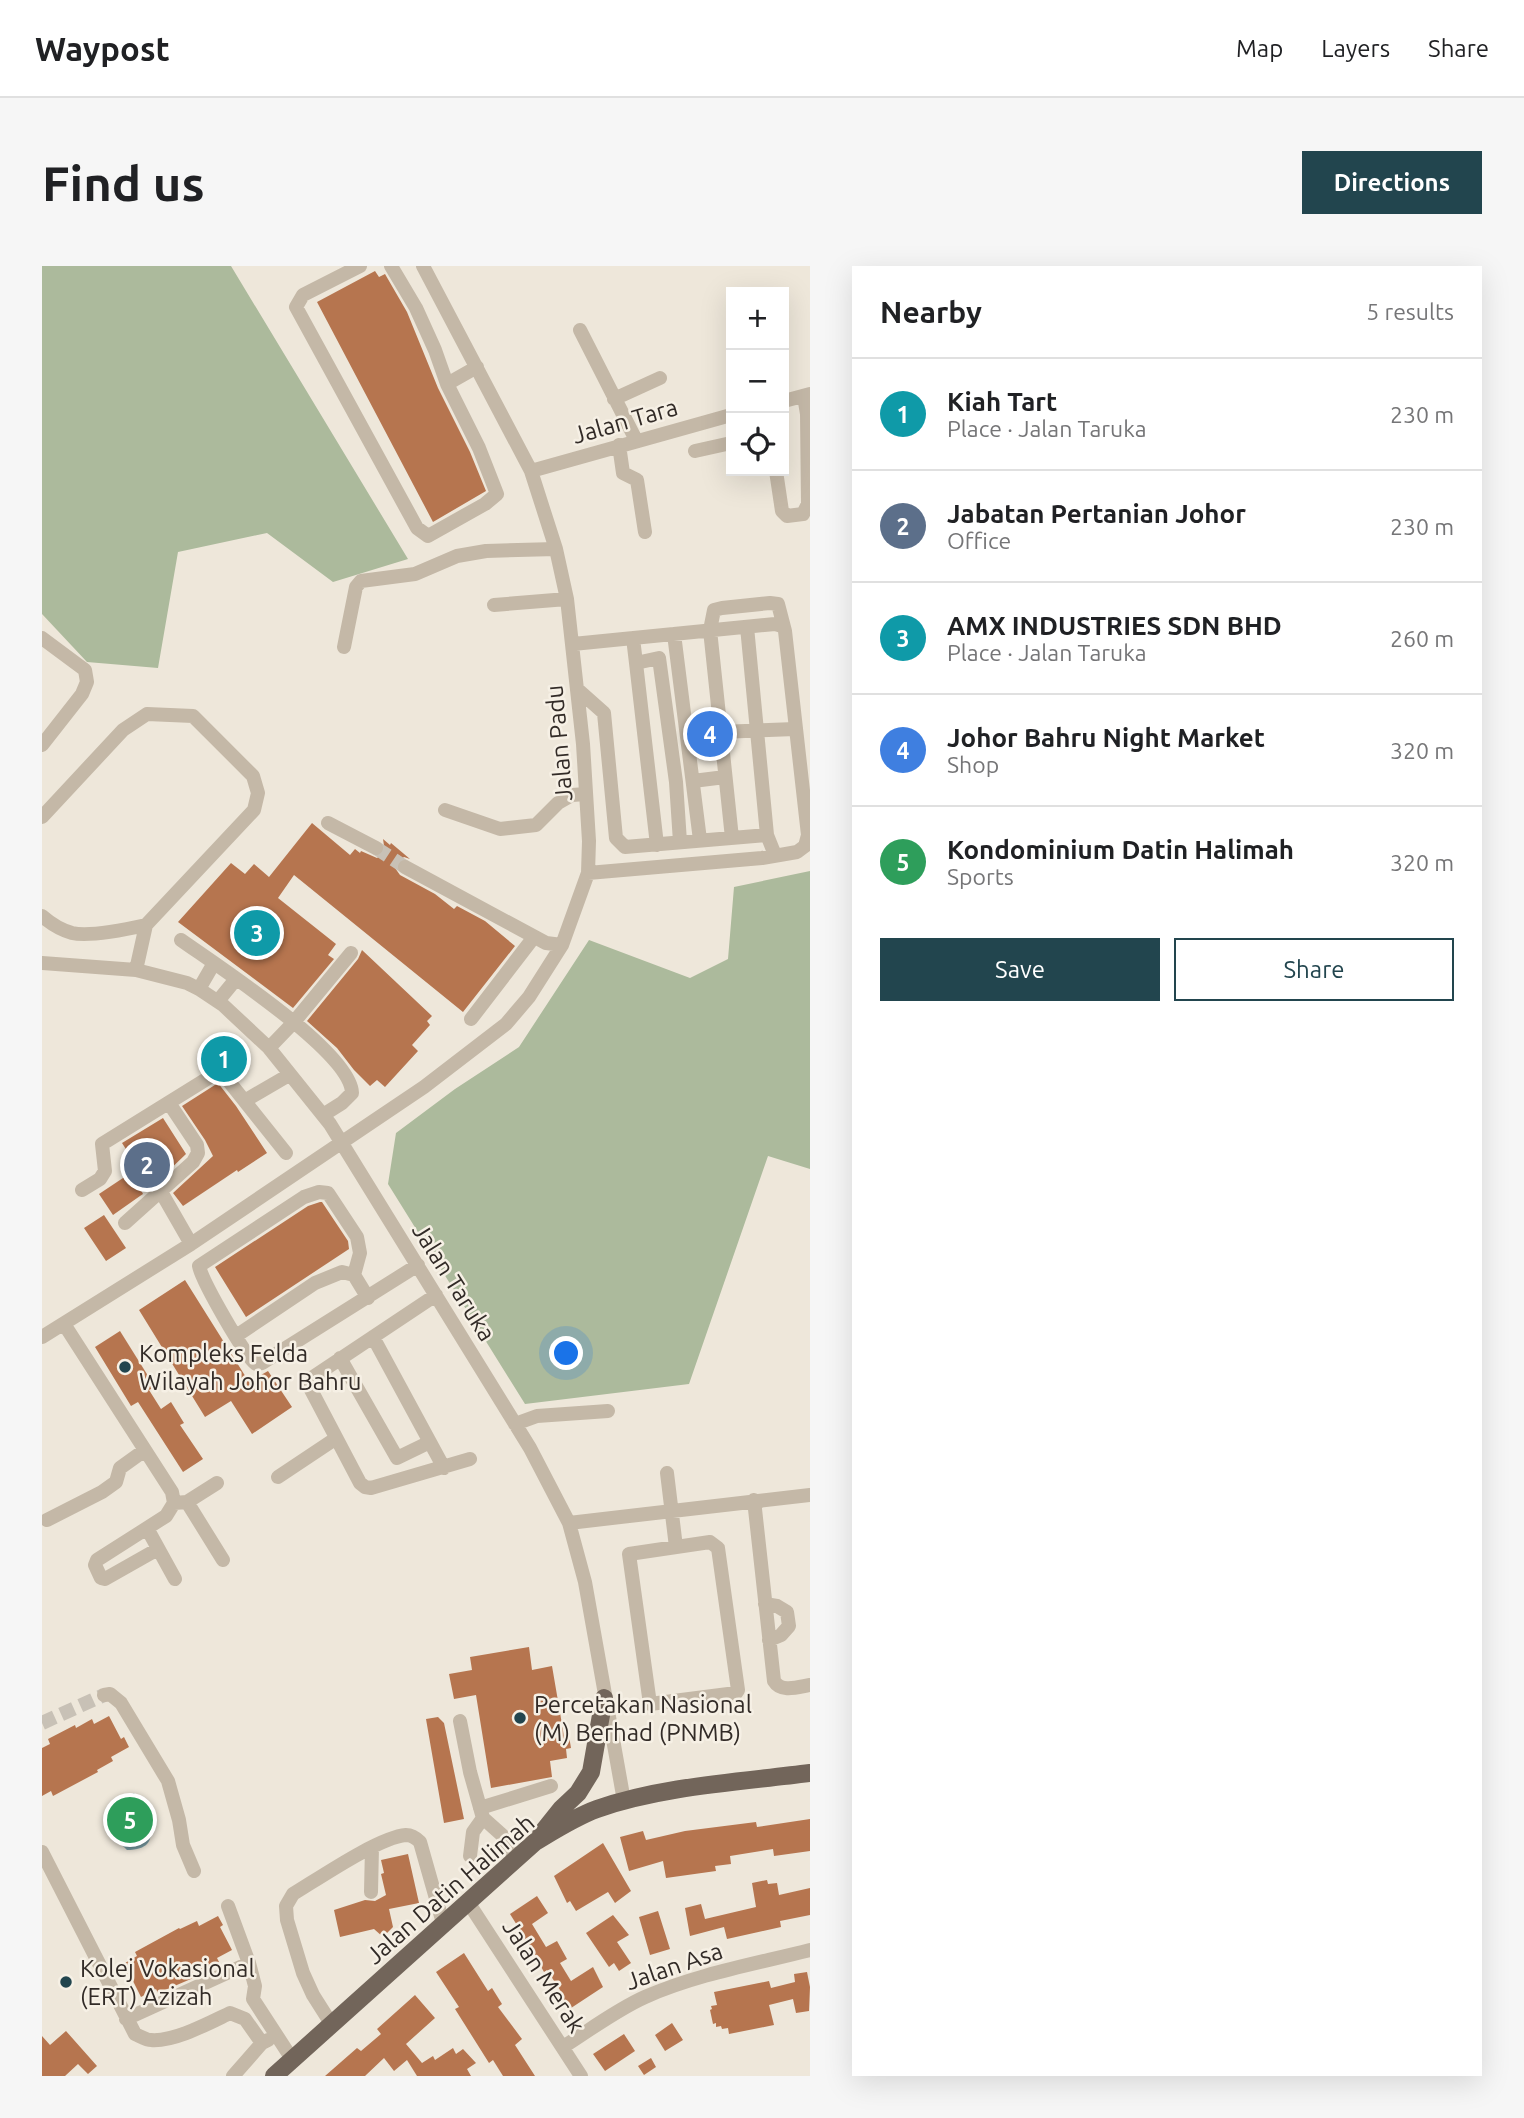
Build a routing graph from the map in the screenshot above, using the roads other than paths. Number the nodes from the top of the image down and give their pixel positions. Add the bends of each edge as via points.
1 (360, 266) edge
2 (391, 266) edge
3 (423, 266) edge
4 (580, 330) dead end
5 (477, 367) junction
6 (660, 378) dead end
7 (447, 384) junction
8 (807, 395) edge
9 (614, 399) junction
10 (789, 400) edge
11 (726, 416) edge
12 (636, 440) junction
13 (726, 444) edge
14 (619, 445) junction
15 (695, 452) dead end
16 (531, 471) junction
17 (777, 476) edge
18 (645, 532) dead end
19 (556, 548) junction
20 (568, 599) junction
21 (495, 605) dead end
22 (782, 626) junction
23 (747, 627) junction
24 (710, 630) junction
25 (674, 634) junction
26 (656, 636) junction
27 (42, 638) edge
28 (633, 638) junction
29 (573, 644) junction
30 (344, 647) dead end
31 (677, 655) junction
32 (659, 658) junction
33 (636, 663) junction
34 (578, 689) junction
35 (795, 729) junction
36 (757, 730) junction
37 (720, 732) junction
38 (42, 745) edge
39 (724, 778) junction
40 (692, 781) junction
41 (586, 794) junction
42 (445, 810) dead end
43 (42, 817) edge
44 (328, 823) dead end
45 (767, 835) junction
46 (732, 838) junction
47 (700, 840) junction
48 (680, 842) junction
49 (657, 845) junction
50 (376, 848) tunnel mouth
51 (775, 855) junction
52 (405, 867) tunnel mouth
53 (588, 873) junction
54 (42, 916) edge
55 (146, 925) junction
56 (534, 937) junction
57 (181, 940) dead end
58 (562, 945) junction
59 (351, 953) dead end
60 (42, 963) edge
61 (214, 963) junction
62 (136, 970) junction
63 (236, 979) junction
64 (199, 989) junction
65 (218, 1001) junction
66 (471, 1019) dead end
67 (294, 1022) junction
68 (269, 1048) junction
69 (289, 1075) junction
70 (246, 1100) junction
71 (169, 1102) junction
72 (323, 1115) junction
73 (343, 1142) junction
74 (286, 1153) dead end
75 (82, 1190) dead end
76 (160, 1190) junction
77 (125, 1223) dead end
78 (191, 1244) junction
79 (418, 1265) junction
80 (354, 1275) junction
81 (436, 1295) junction
82 (368, 1298) junction
83 (64, 1324) junction
84 (236, 1336) junction
85 (42, 1337) edge
86 (373, 1337) junction
87 (340, 1358) junction
88 (608, 1411) dead end
89 (515, 1424) junction
90 (335, 1439) junction
91 (430, 1442) junction
92 (145, 1450) junction
93 (470, 1459) dead end
94 (444, 1468) junction
95 (667, 1473) dead end
96 (278, 1478) dead end
97 (217, 1483) dead end
98 (810, 1495) edge
99 (754, 1500) junction
100 (181, 1502) junction
101 (671, 1510) junction
102 (47, 1520) dead end
103 (569, 1522) junction
104 (148, 1530) junction
105 (676, 1547) junction
106 (158, 1549) junction
107 (223, 1560) dead end
108 (176, 1578) dead end
109 (765, 1604) junction
110 (769, 1640) junction
111 (810, 1685) edge
112 (104, 1695) dead end
113 (604, 1698) junction
114 (460, 1721) dead end
115 (810, 1773) edge
116 (551, 1786) dead end
117 (624, 1801) junction
118 (482, 1813) junction
119 (535, 1842) junction
120 (372, 1847) junction
121 (42, 1852) edge
122 (470, 1856) dead end
123 (516, 1860) junction
124 (194, 1871) dead end
125 (371, 1892) dead end
126 (468, 1902) junction
127 (228, 1906) dead end
128 (443, 1923) junction
129 (810, 1950) edge
130 (249, 1963) junction
131 (126, 2020) junction
132 (332, 2025) junction
133 (276, 2035) junction
134 (262, 2043) junction
135 (563, 2047) junction
136 (292, 2059) junction
137 (233, 2076) edge
138 (274, 2076) edge
139 (581, 2076) edge

1 - 7 street via 303,295 296,307 417,528 428,536 497,494
2 - 7 street via 416,308
3 - 5 street, Jalan Padu
4 - 9 street
5 - 7 street
5 - 16 street, Jalan Padu
6 - 9 street
8 - 10 street
8 - 17 street via 808,505 803,514 787,516 782,511
9 - 12 street
11 - 12 street, Jalan Tara
12 - 14 street, Jalan Tara
13 - 15 street
14 - 16 street, Jalan Tara
14 - 18 street via 623,473 637,480
16 - 19 street, Jalan Padu
19 - 20 street, Jalan Padu
19 - 30 street via 467,554 415,574 361,581
20 - 21 street
20 - 29 street, Jalan Padu
22 - 23 street
22 - 24 street via 779,597 770,603 714,610
22 - 35 street
23 - 24 street
23 - 36 street
24 - 25 street
24 - 37 street
25 - 26 street
25 - 31 street
26 - 28 street
26 - 32 street
27 - 38 street via 85,670 87,682
28 - 29 street
28 - 33 street
29 - 34 street, Jalan Padu
31 - 32 street
31 - 40 street
32 - 33 street
32 - 48 street
33 - 49 street
34 - 41 street, Jalan Padu
34 - 49 street via 604,713 616,838 625,847
35 - 36 street
35 - 51 street via 808,835 797,852
36 - 37 street
36 - 45 street
37 - 39 street
39 - 40 street
39 - 46 street
40 - 47 street
41 - 42 street via 558,803 536,825 500,829
41 - 53 street, Jalan Padu
43 - 55 street via 122,730 147,714 193,716 253,776 258,793 254,810
44 - 50 street
45 - 46 street
45 - 51 street
46 - 47 street
47 - 48 street
48 - 49 street
51 - 53 street
52 - 56 street
53 - 58 street, Jalan Padu
54 - 55 street via 73,933
55 - 62 street
56 - 58 street
56 - 66 street
57 - 61 street
58 - 73 street, Jalan Padu via 506,1024
59 - 67 street
60 - 62 street, Jalan Taruka
61 - 63 street
61 - 64 street
62 - 64 street, Jalan Taruka
63 - 65 street
63 - 67 street
64 - 65 street, Jalan Taruka
65 - 68 street, Jalan Taruka
67 - 68 street
67 - 72 street via 339,1066 352,1086 352,1093
68 - 69 street, Jalan Taruka
69 - 70 street
69 - 72 street, Jalan Taruka
70 - 71 street via 218,1072
70 - 74 street
71 - 75 street via 102,1144 105,1171
71 - 76 street via 197,1144 198,1153
72 - 73 street, Jalan Taruka
73 - 78 street, Jalan Padu
73 - 79 street, Jalan Taruka
76 - 77 street
76 - 78 street
78 - 83 street, Jalan Padu
79 - 81 street, Jalan Taruka
79 - 82 street
80 - 82 street
80 - 84 street via 342,1272 316,1283
80 - 84 street via 360,1253 357,1237 335,1201 328,1193 304,1197 199,1266
81 - 86 street
81 - 89 street, Jalan Taruka
82 - 84 street via 262,1363 251,1360
83 - 85 street, Jalan Padu
83 - 92 street
86 - 87 street
86 - 91 street
87 - 90 street via 309,1383
87 - 91 street via 397,1458
88 - 89 street via 537,1416
89 - 103 street, Jalan Taruka
90 - 94 street via 365,1488
90 - 96 street
91 - 94 street
92 - 100 street
92 - 102 street via 120,1468 109,1488
93 - 94 street
95 - 101 street
97 - 100 street
98 - 99 street
99 - 101 street
99 - 109 street
100 - 104 street
100 - 107 street
101 - 103 street
101 - 105 street
103 - 113 street, Jalan Taruka via 585,1582
104 - 106 street
104 - 106 street via 97,1560 101,1578
105 - 105 street via 710,1542 718,1548 738,1690 650,1704 628,1557 631,1552
106 - 108 street
109 - 110 street
109 - 110 street via 787,1612 789,1626
110 - 111 street via 777,1687
112 - 124 street via 115,1696 121,1703 168,1781
113 - 117 street, Jalan Taruka
113 - 119 main road via 586,1783
114 - 118 street
115 - 117 main road, Jalan Datin Halimah
116 - 118 street
117 - 119 main road, Jalan Datin Halimah via 571,1821
118 - 122 street via 473,1832
118 - 123 street
119 - 123 main road, Jalan Datin Halimah
120 - 125 street
120 - 128 street via 405,1835 420,1842
120 - 132 street via 293,1894 286,1906 303,1973
121 - 131 street
123 - 126 main road, Jalan Datin Halimah
126 - 128 main road, Jalan Datin Halimah
126 - 135 street, Jalan Merak
127 - 130 street
128 - 132 main road, Jalan Datin Halimah
129 - 135 street, Jalan Asa via 654,1993
130 - 131 street
130 - 133 street via 253,1999
131 - 134 street via 135,2034 150,2040 236,2014
132 - 136 main road, Jalan Datin Halimah
133 - 134 street
133 - 136 street
134 - 137 street
135 - 139 street, Jalan Merak
136 - 138 main road, Jalan Datin Halimah

